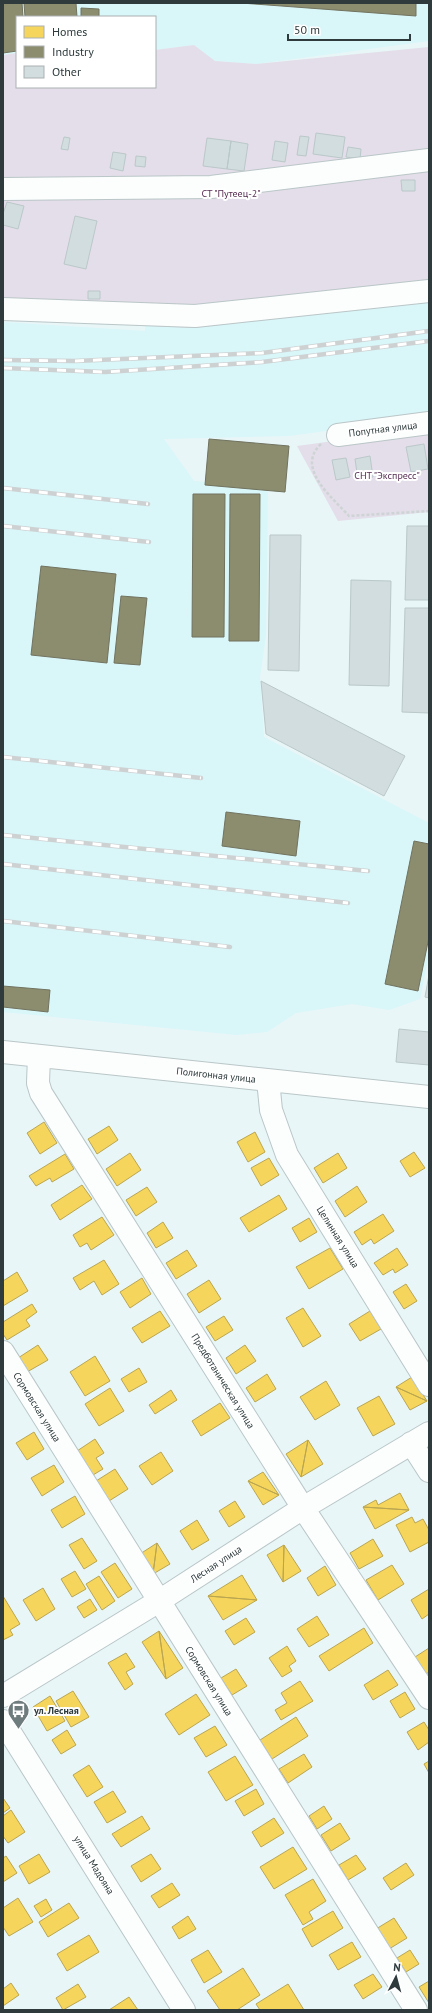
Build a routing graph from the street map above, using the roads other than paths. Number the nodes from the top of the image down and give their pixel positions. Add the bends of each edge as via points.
1 (429, 160) edge
2 (3, 189) edge
3 (429, 291) edge
4 (3, 309) edge
5 (429, 423) edge
6 (338, 435) road end
7 (3, 1052) edge
8 (39, 1056) junction
9 (268, 1080) junction
10 (429, 1097) edge
11 (3, 1352) edge
12 (429, 1385) edge
13 (420, 1438) edge
14 (429, 1471) edge
15 (303, 1508) junction
16 (159, 1601) junction
17 (3, 1696) edge
18 (429, 1698) edge
19 (3, 1720) edge
20 (184, 2010) edge
21 (416, 2010) edge

1 - 2 street via 211,187
3 - 4 street via 195,316
5 - 6 street, Попутная улица
7 - 8 street, Полигонная улица
8 - 9 street, Полигонная улица
8 - 15 street, Предботаническая улица via 38,1084 41,1093
9 - 10 street, Полигонная улица
9 - 12 street, Целинная улица via 271,1110 287,1155
11 - 16 street, Сормовская улица
13 - 14 street
13 - 15 street, Лесная улица
15 - 16 street, Лесная улица
15 - 18 street, Предботаническая улица
16 - 17 street, Лесная улица
16 - 21 street, Сормовская улица
19 - 20 street, улица Мадояна

